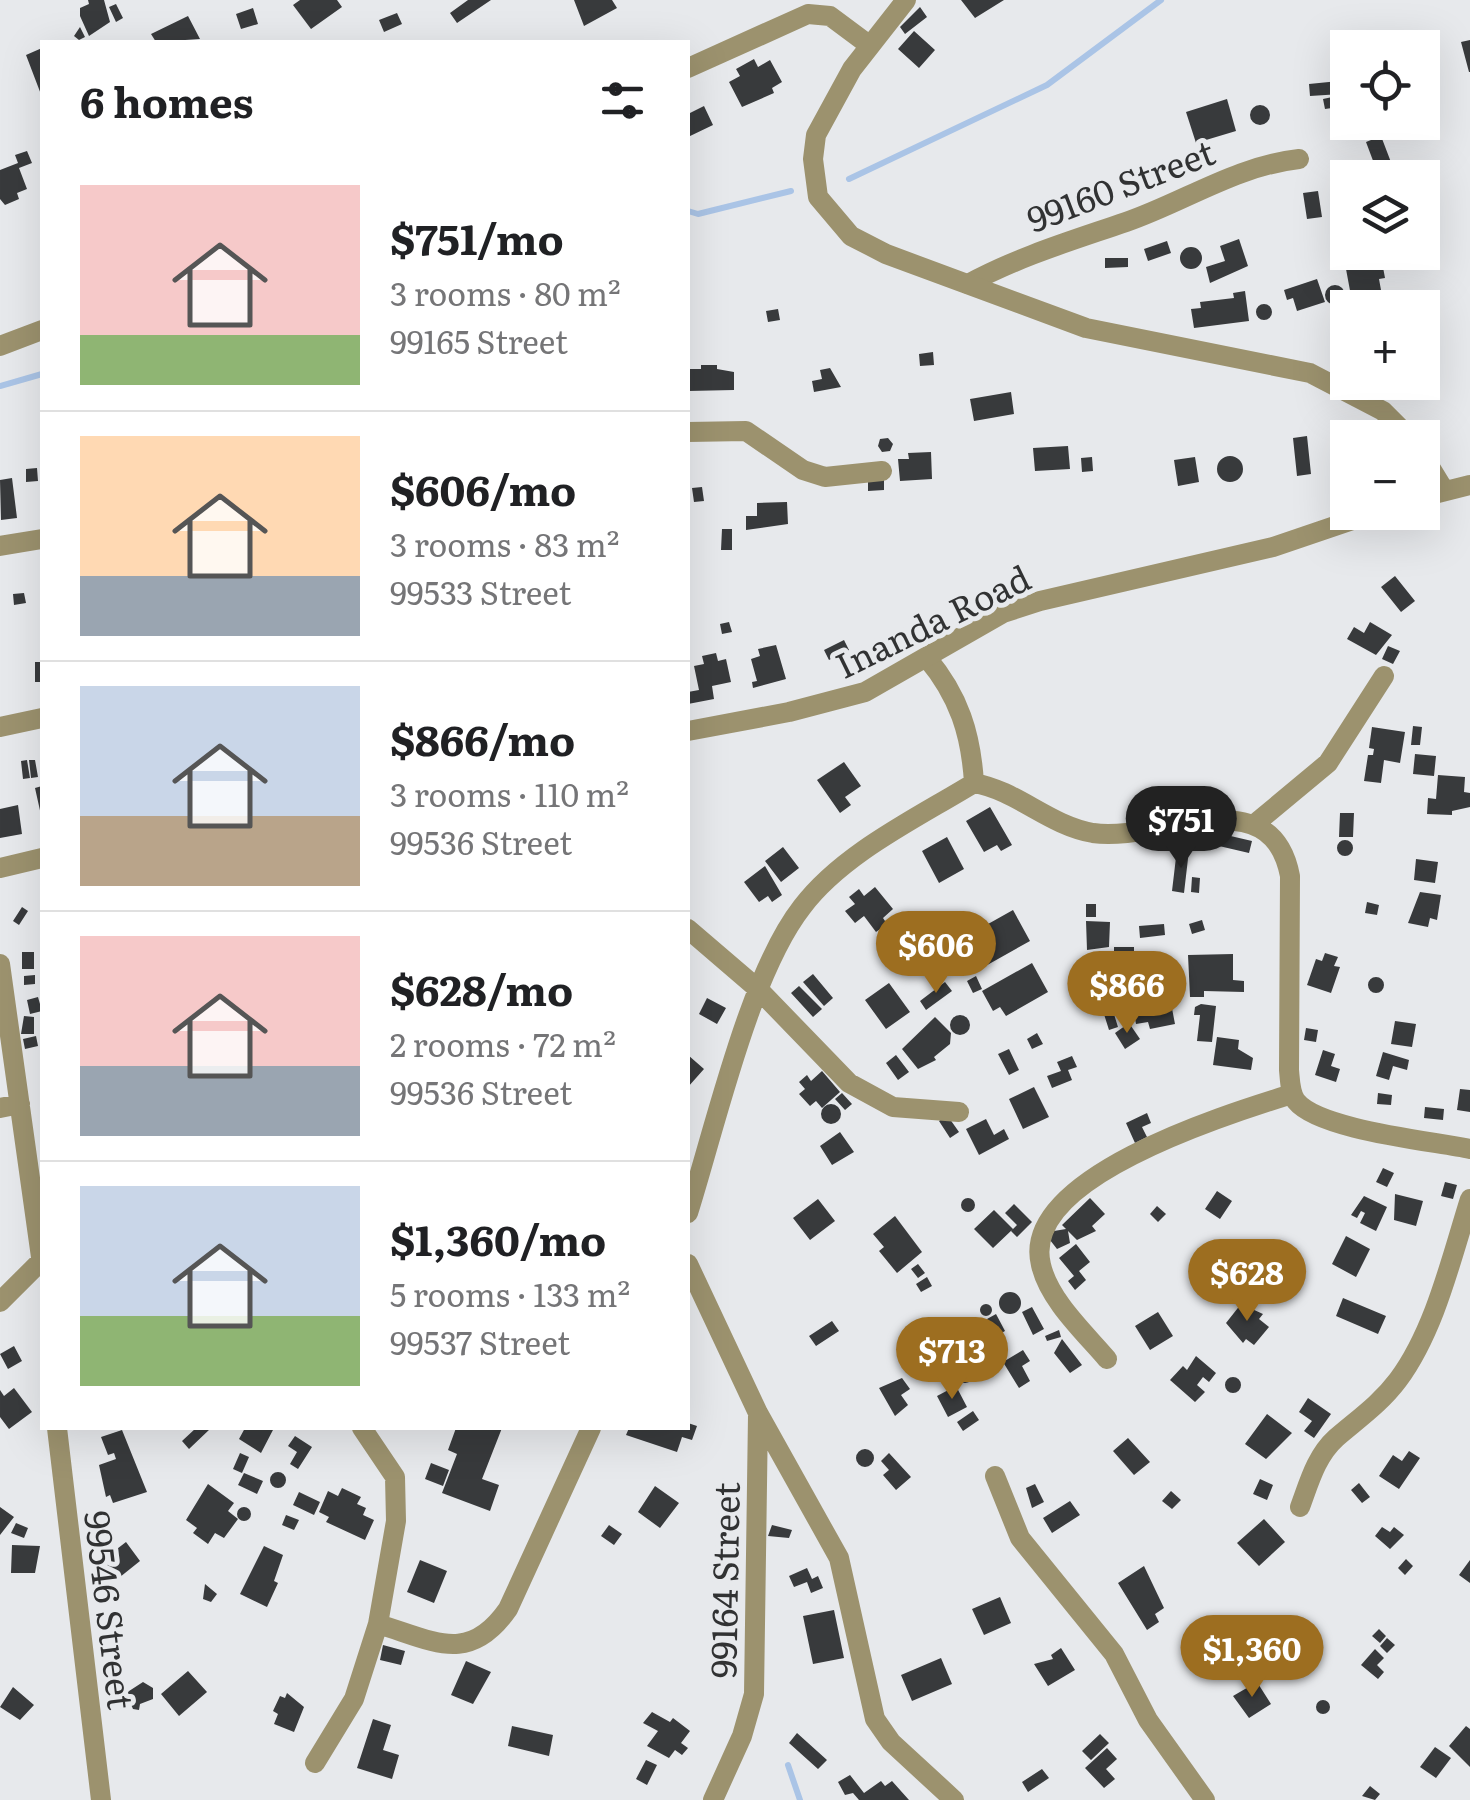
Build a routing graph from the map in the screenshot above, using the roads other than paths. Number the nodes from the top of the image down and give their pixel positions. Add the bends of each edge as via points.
1 (906, 0) edge
2 (869, 46) junction
3 (690, 67) edge
4 (1299, 159) dead end
5 (968, 284) junction
6 (40, 331) edge
7 (0, 346) edge
8 (1392, 420) edge
9 (690, 432) edge
10 (882, 471) dead end
11 (1440, 483) edge
12 (1470, 485) edge
13 (1444, 490) junction
14 (1440, 491) edge
15 (1330, 527) edge
16 (40, 538) edge
17 (0, 546) edge
18 (927, 658) junction
19 (1384, 676) dead end
20 (40, 718) edge
21 (0, 726) edge
22 (690, 731) edge
23 (974, 783) junction
24 (1256, 823) junction
25 (40, 858) edge
26 (0, 868) edge
27 (690, 931) edge
28 (0, 964) edge
29 (758, 990) junction
30 (1292, 1094) junction
31 (10, 1106) edge
32 (958, 1112) dead end
33 (1470, 1149) edge
34 (1470, 1200) edge
35 (690, 1207) edge
36 (40, 1252) edge
37 (40, 1264) edge
38 (690, 1268) edge
39 (0, 1302) edge
40 (1108, 1359) dead end
41 (758, 1413) junction
42 (57, 1430) edge
43 (364, 1430) edge
44 (590, 1430) edge
45 (996, 1476) dead end
46 (1300, 1507) dead end
47 (378, 1624) junction
48 (315, 1763) dead end
49 (101, 1800) edge
50 (712, 1800) edge
51 (954, 1800) edge
52 (1204, 1800) edge

1 - 2 street
2 - 3 street via 830,16 808,14
2 - 5 street via 816,135 818,197 851,236
4 - 5 street, 99160 Street via 1271,162 1128,222 1016,258
5 - 8 street via 1086,328 1310,374
6 - 7 street
9 - 10 street via 746,431 825,477
11 - 13 street
12 - 13 street
13 - 14 street
15 - 18 street, Inanda Road via 1040,600 1003,613
16 - 17 street
18 - 22 street, Inanda Road via 888,682 833,702
18 - 23 street via 949,684 971,738
19 - 24 street via 1328,763
20 - 21 street
23 - 24 street via 1000,788 1058,823 1096,834 1222,820
23 - 29 street via 826,881 788,927
24 - 30 street via 1278,846 1290,876
25 - 26 street
27 - 29 street
28 - 31 street
29 - 32 street via 849,1083 878,1102
29 - 35 street
30 - 33 street via 1312,1114
30 - 40 street via 1190,1128 1115,1166 1052,1212 1042,1232 1040,1263
31 - 36 street
34 - 46 street via 1408,1364 1384,1399 1318,1460
37 - 39 street
38 - 41 street
41 - 50 street, 99164 Street via 754,1694
41 - 51 street via 839,1558 875,1719 890,1742
42 - 49 street, 99546 Street
43 - 47 street via 385,1456 398,1492
44 - 47 street via 508,1609 489,1635 463,1645
45 - 52 street via 1020,1538 1114,1654 1148,1720
47 - 48 street via 354,1699

